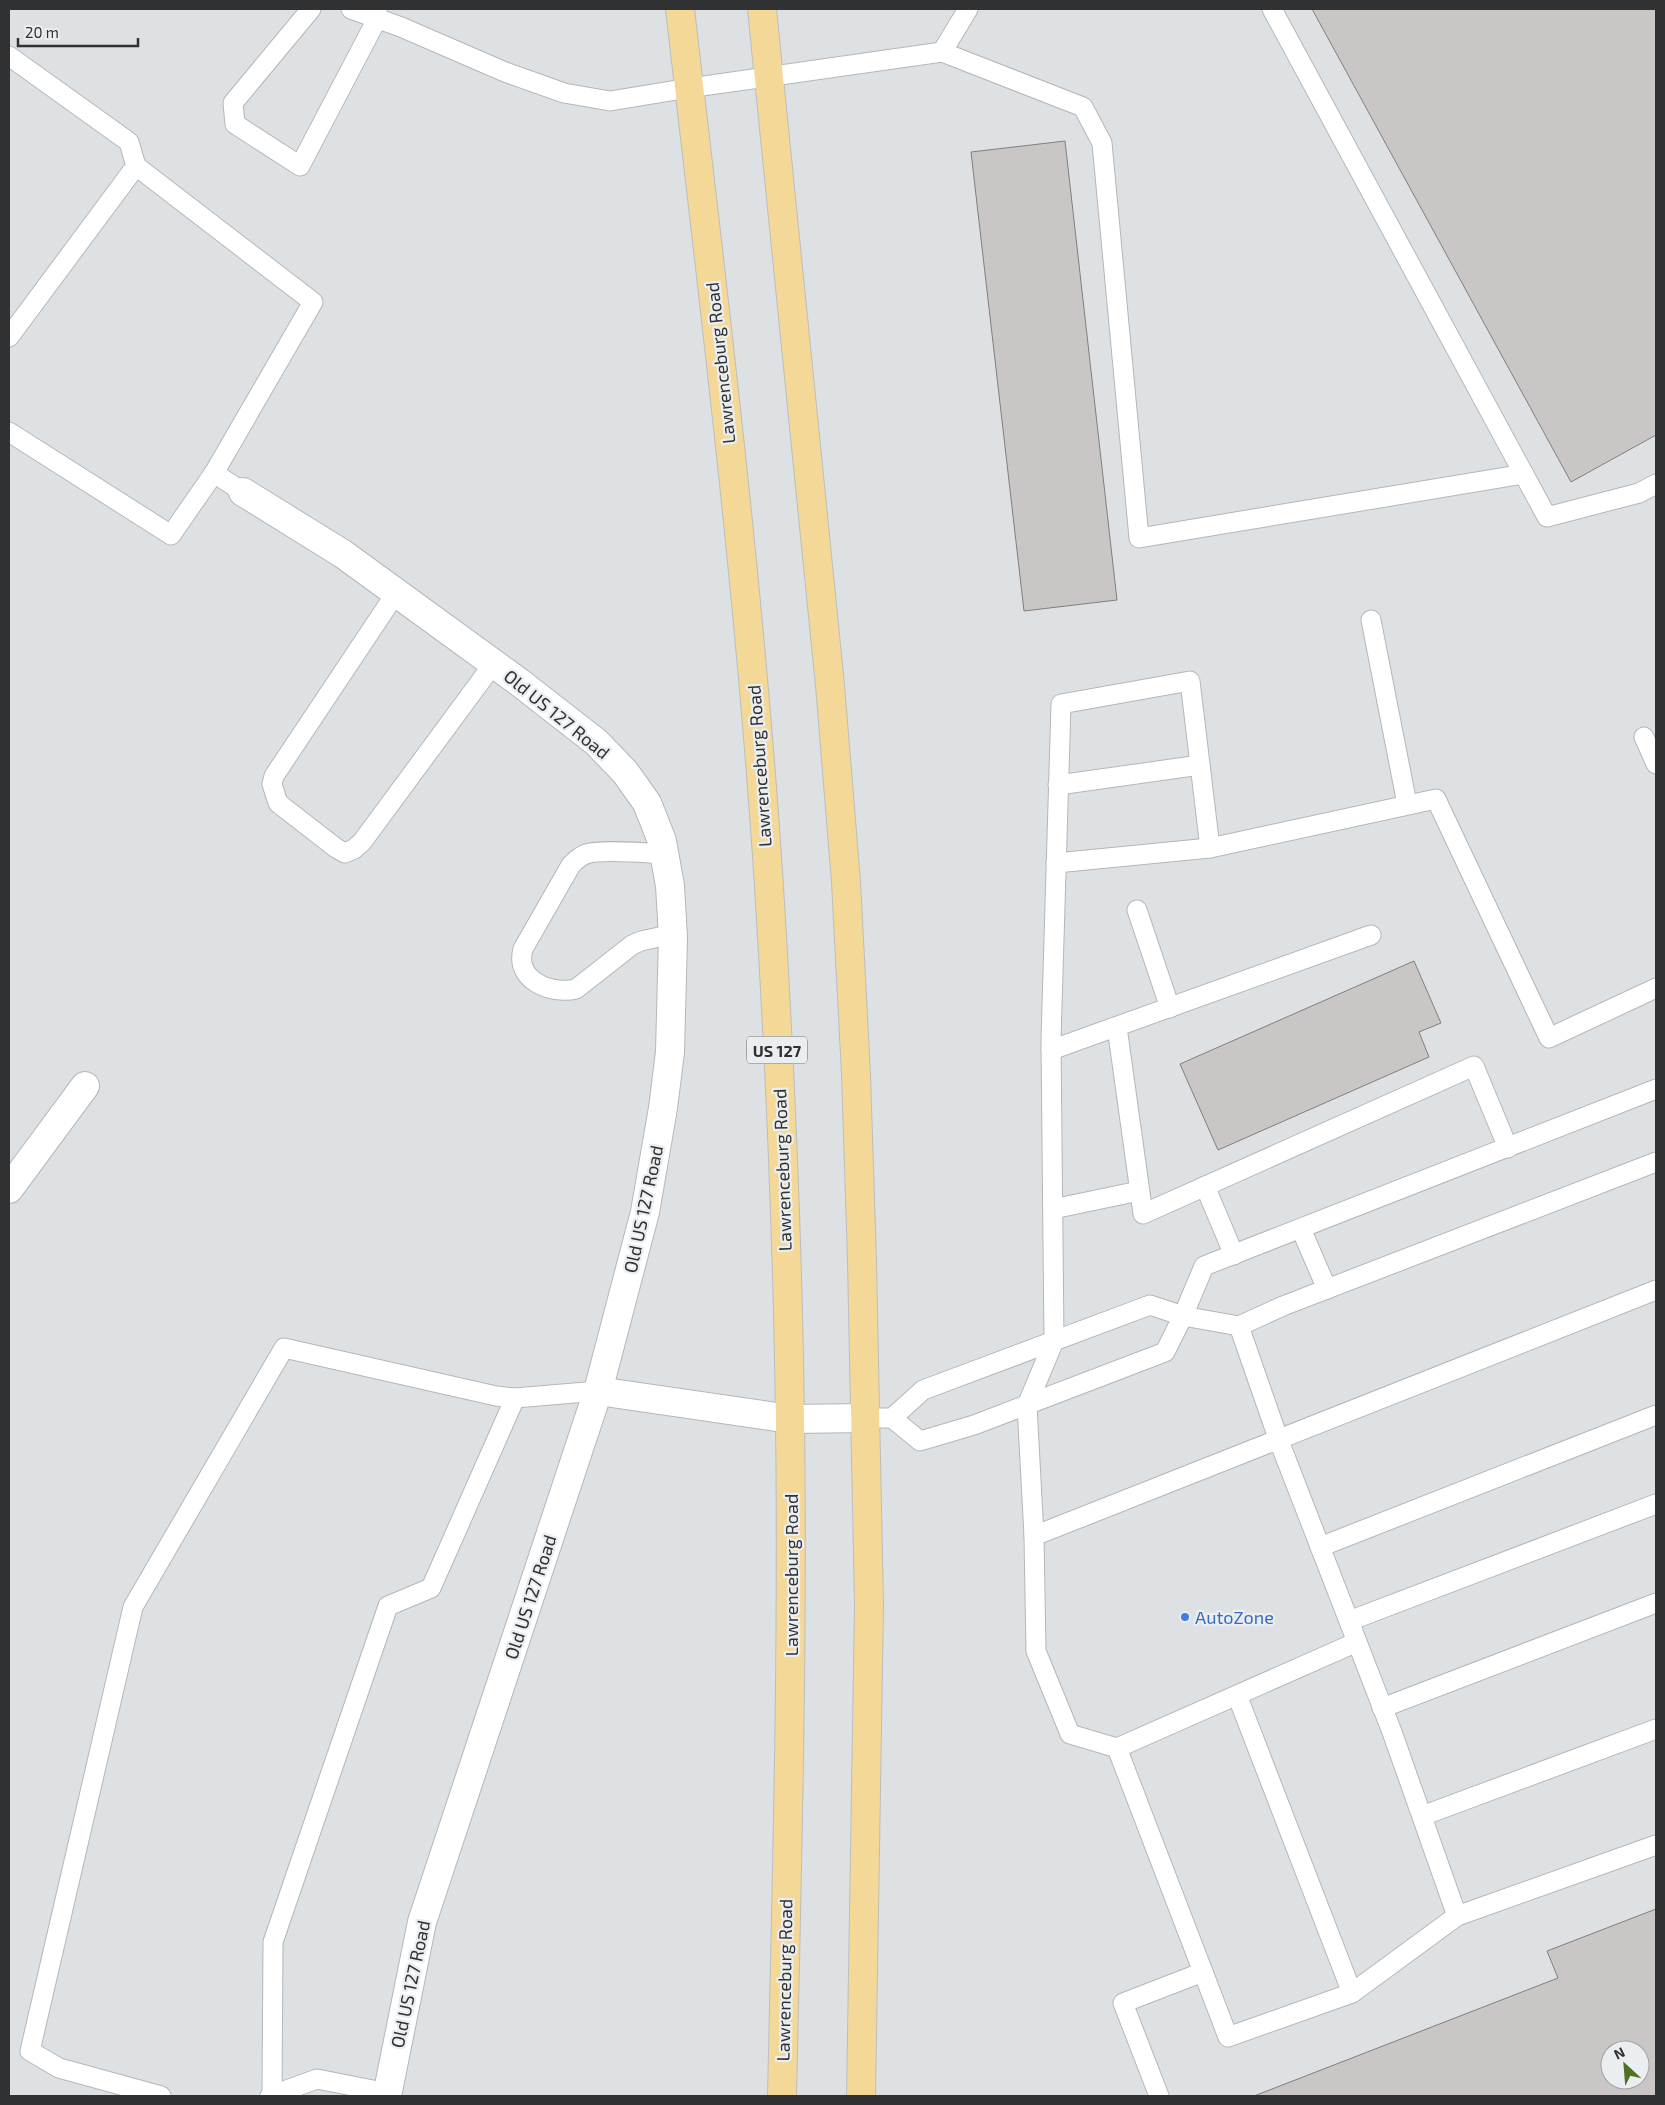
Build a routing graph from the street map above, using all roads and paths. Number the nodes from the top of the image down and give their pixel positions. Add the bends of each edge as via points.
1 (311, 9) edge
2 (351, 9) edge
3 (680, 9) edge
4 (762, 9) edge
5 (968, 9) edge
6 (1272, 9) edge
7 (377, 14) edge
8 (942, 52) junction
9 (9, 56) edge
10 (768, 78) junction
11 (689, 88) junction
12 (136, 166) junction
13 (9, 337) edge
14 (9, 432) edge
15 (214, 473) junction
16 (1524, 474) junction
17 (1656, 484) edge
18 (243, 492) joint
19 (396, 593) junction
20 (1371, 620) dead end
21 (494, 663) junction
22 (1644, 737) dead end
23 (1656, 764) edge
24 (1200, 765) junction
25 (1058, 785) junction
26 (1408, 804) junction
27 (1210, 848) junction
28 (664, 854) junction
29 (1056, 864) junction
30 (1137, 910) dead end
31 (673, 934) junction
32 (1371, 935) dead end
33 (1656, 988) edge
34 (1170, 1008) junction
35 (1117, 1027) junction
36 (1051, 1050) junction
37 (85, 1086) dead end
38 (1656, 1089) edge
39 (1508, 1148) junction
40 (1656, 1162) edge
41 (1205, 1186) junction
42 (9, 1189) edge
43 (1140, 1191) junction
44 (1053, 1209) junction
45 (1301, 1229) junction
46 (1234, 1255) junction
47 (1327, 1290) junction
48 (1656, 1290) edge
49 (1183, 1316) junction
50 (1239, 1326) junction
51 (1054, 1341) junction
52 (598, 1391) junction
53 (514, 1398) junction
54 (1027, 1405) junction
55 (1656, 1415) edge
56 (879, 1418) junction
57 (790, 1420) junction
58 (1279, 1441) junction
59 (1656, 1504) edge
60 (1034, 1536) junction
61 (1320, 1547) junction
62 (1656, 1603) edge
63 (1349, 1621) junction
64 (1357, 1642) junction
65 (1237, 1695) junction
66 (1382, 1708) junction
67 (1656, 1729) edge
68 (1117, 1748) junction
69 (1422, 1816) junction
70 (1656, 1844) edge
71 (1457, 1916) junction
72 (1203, 1972) junction
73 (1352, 1993) junction
74 (388, 2095) edge
75 (161, 2096) edge
76 (271, 2096) edge
77 (782, 2096) edge
78 (861, 2096) edge
79 (1159, 2096) edge

1 - 7 lane via 233,103 235,124 300,166
2 - 7 lane
3 - 11 highway, Lawrenceburg Road / US 127
4 - 10 highway
5 - 8 lane
6 - 16 lane
7 - 11 lane via 505,72 564,93 610,101
8 - 10 lane
8 - 16 lane via 1083,107 1102,143 1140,538
9 - 12 lane via 129,142
10 - 11 lane
10 - 56 highway via 830,685 846,882
11 - 57 highway, Lawrenceburg Road / US 127 via 760,760 771,919
12 - 13 lane
12 - 15 lane via 313,302
14 - 15 lane via 171,536
15 - 18 lane
16 - 17 lane via 1547,517 1639,493
18 - 19 street, Old US 127 Road via 343,554
19 - 21 street, Old US 127 Road
19 - 21 lane via 274,776 272,784 278,803 336,848 345,852 362,842
20 - 26 lane
21 - 28 street, Old US 127 Road via 596,742 625,772 647,803
22 - 23 lane
24 - 25 lane
24 - 25 lane via 1190,681 1061,704
24 - 27 lane
25 - 29 lane
26 - 27 lane
26 - 33 lane via 1436,799 1549,1038
27 - 29 lane
28 - 31 street, Old US 127 Road
28 - 31 lane via 598,852 577,859 523,950 522,964 541,986 568,991 576,989 632,945
29 - 36 lane
30 - 34 lane
31 - 52 street, Old US 127 Road via 670,1052 646,1212
32 - 34 lane
34 - 35 lane
35 - 36 lane
35 - 43 lane
36 - 44 lane
37 - 42 street
38 - 39 lane
39 - 41 lane via 1474,1066
39 - 45 lane
40 - 47 lane
41 - 43 lane via 1143,1214
41 - 46 lane
43 - 44 lane
44 - 51 lane
45 - 46 lane
45 - 47 lane
46 - 49 lane via 1204,1266
47 - 50 lane
48 - 58 lane
49 - 50 lane
49 - 51 lane via 1150,1305
49 - 54 lane via 1165,1352
50 - 58 lane
51 - 54 lane
51 - 56 lane via 923,1390
52 - 53 lane
52 - 57 street
52 - 74 street, Old US 127 Road via 422,1922
53 - 75 lane via 284,1348 133,1607 30,2050 59,2068
53 - 76 lane via 431,1588 388,1606 273,1942
54 - 56 lane via 920,1441
54 - 60 lane
55 - 61 lane
56 - 57 street
56 - 78 highway via 869,1605
57 - 77 highway, Lawrenceburg Road / US 127 via 791,1678
58 - 60 lane
58 - 61 lane
59 - 63 lane
60 - 68 lane via 1036,1651 1070,1734
61 - 63 lane
62 - 66 lane
63 - 64 lane
64 - 65 lane
64 - 66 lane
65 - 68 lane
65 - 73 lane
66 - 69 lane
67 - 69 lane
68 - 72 lane
69 - 71 lane
70 - 71 lane
71 - 73 lane
72 - 73 lane via 1228,2037
72 - 79 lane via 1123,2003
74 - 76 lane via 317,2079

